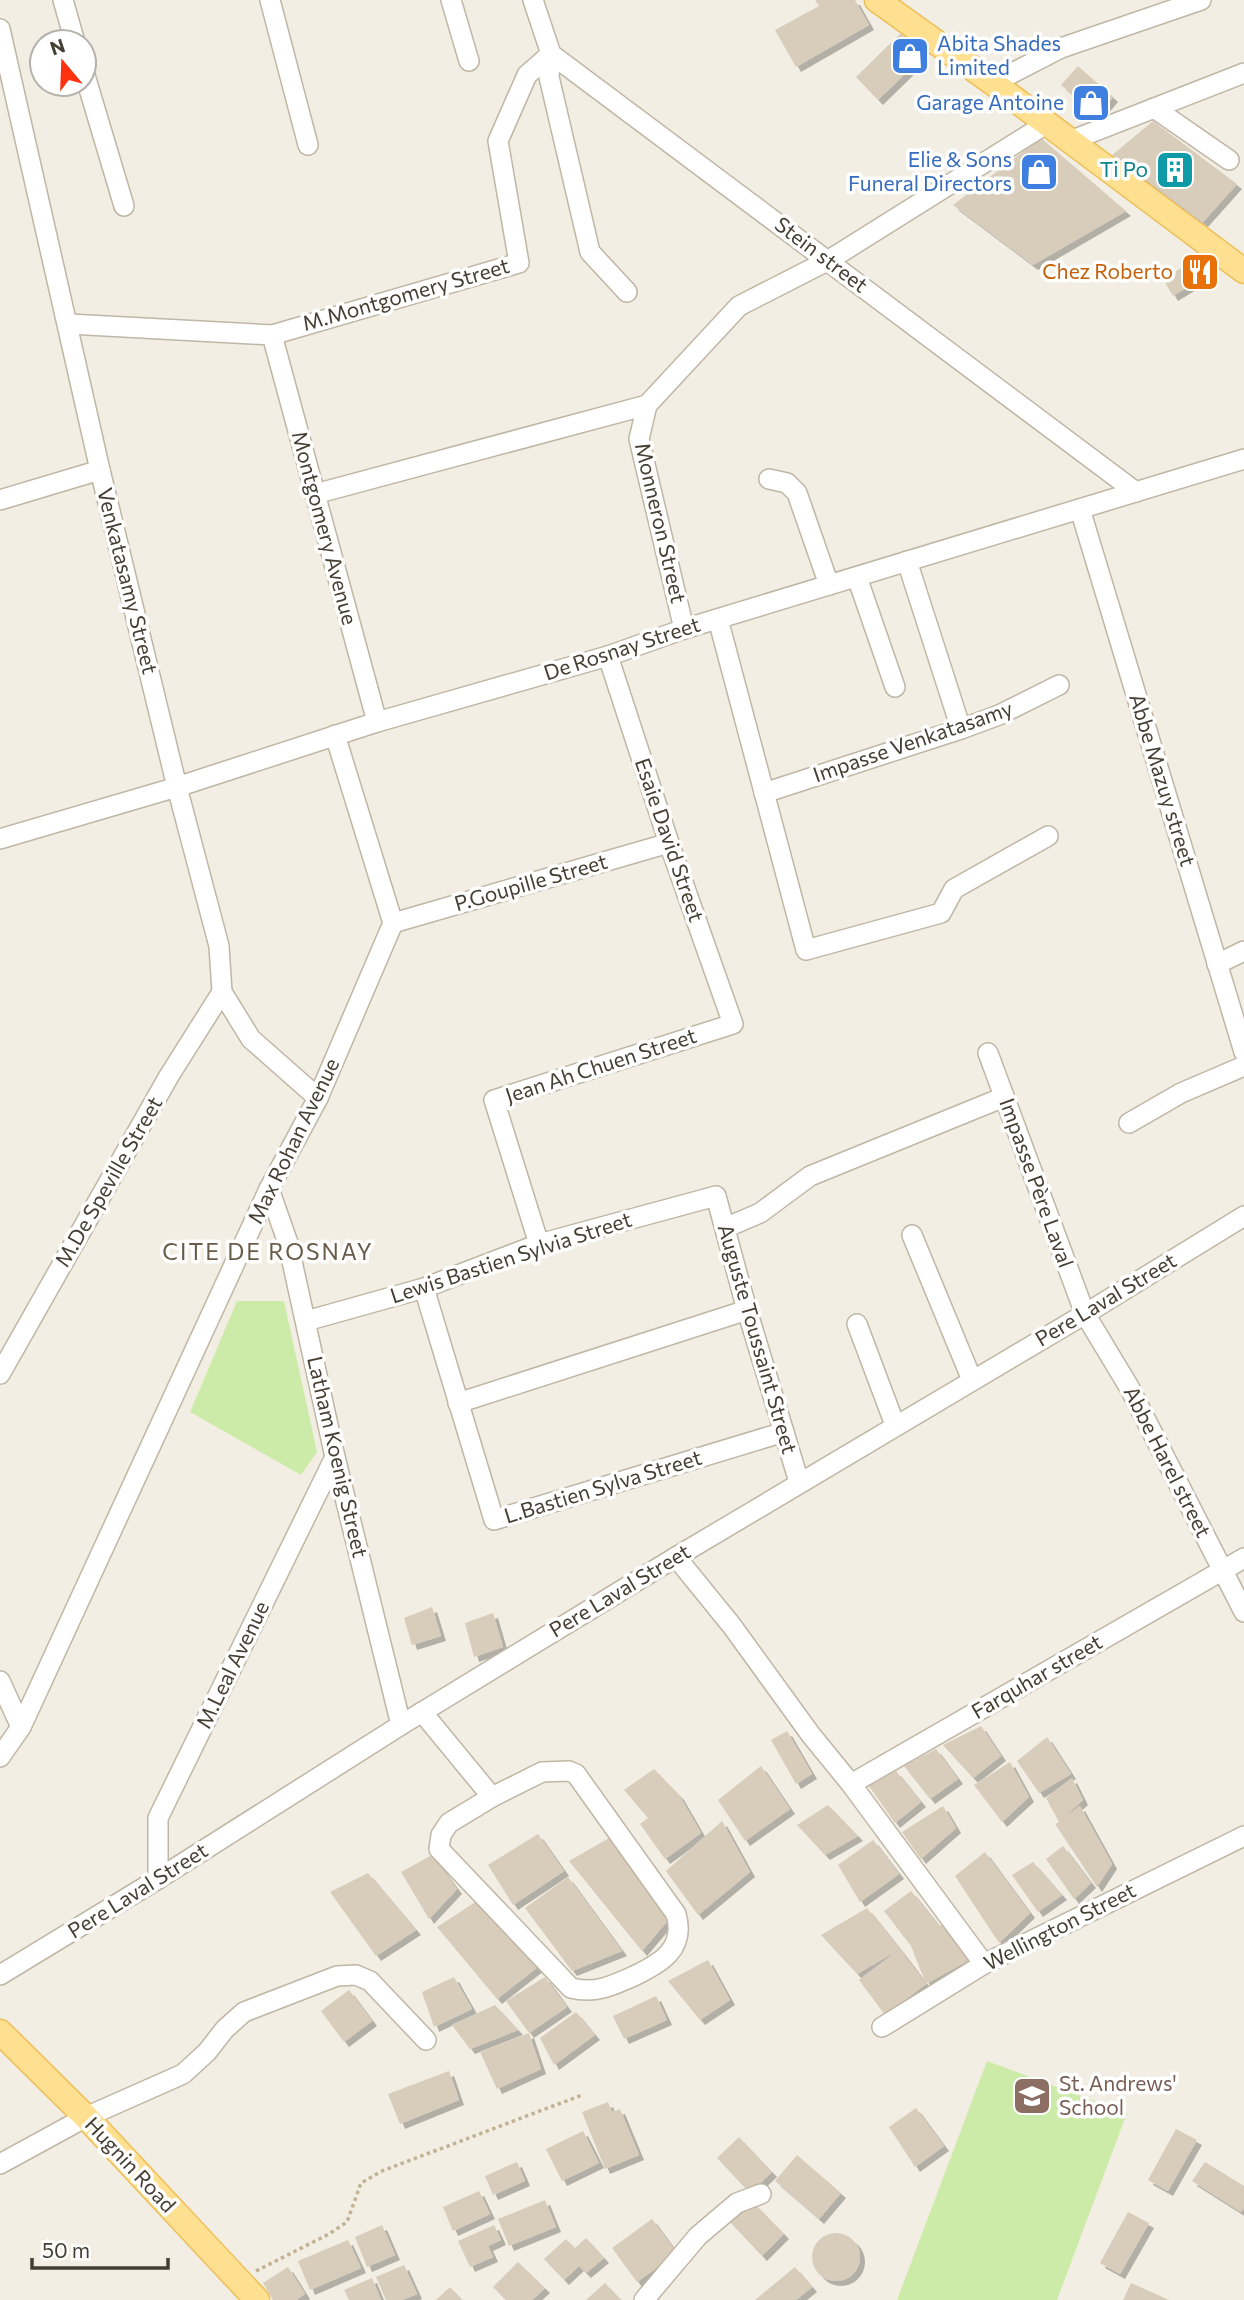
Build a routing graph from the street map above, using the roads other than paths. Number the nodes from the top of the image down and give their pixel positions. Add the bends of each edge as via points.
1 (63, 0) edge
2 (270, 0) edge
3 (451, 0) edge
4 (533, 0) edge
5 (877, 0) edge
6 (1201, 0) edge
7 (71, 28) edge
8 (0, 29) edge
9 (551, 54) junction
10 (469, 61) dead end
11 (1244, 73) edge
12 (993, 83) junction
13 (92, 98) edge
14 (1154, 108) junction
15 (1046, 124) junction
16 (1070, 141) junction
17 (308, 145) dead end
18 (1230, 160) dead end
19 (124, 206) dead end
20 (829, 260) junction
21 (1244, 271) edge
22 (627, 292) dead end
23 (69, 324) junction
24 (272, 335) junction
25 (647, 405) junction
26 (1244, 459) edge
27 (100, 470) junction
28 (769, 479) dead end
29 (1136, 492) junction
30 (315, 494) junction
31 (0, 500) edge
32 (1080, 509) junction
33 (907, 561) junction
34 (856, 577) junction
35 (829, 585) junction
36 (718, 619) junction
37 (684, 629) junction
38 (608, 656) junction
39 (1059, 685) dead end
40 (894, 687) dead end
41 (377, 722) junction
42 (961, 729) junction
43 (335, 735) junction
44 (177, 786) junction
45 (764, 793) junction
46 (1048, 836) dead end
47 (0, 839) edge
48 (668, 843) junction
49 (393, 923) junction
50 (1244, 951) edge
51 (1217, 964) junction
52 (222, 992) junction
53 (733, 1024) joint
54 (1244, 1052) edge
55 (988, 1053) dead end
56 (1244, 1066) edge
57 (1004, 1097) junction
58 (318, 1098) junction
59 (1129, 1123) dead end
60 (269, 1189) junction
61 (716, 1195) joint
62 (1244, 1216) edge
63 (725, 1228) junction
64 (912, 1235) dead end
65 (539, 1244) junction
66 (424, 1288) junction
67 (747, 1310) junction
68 (1085, 1314) junction
69 (306, 1321) junction
70 (857, 1324) dead end
71 (0, 1374) edge
72 (972, 1380) junction
73 (458, 1403) junction
74 (895, 1425) junction
75 (784, 1432) junction
76 (335, 1457) junction
77 (799, 1482) junction
78 (676, 1557) junction
79 (1244, 1558) edge
80 (1222, 1570) junction
81 (1244, 1612) edge
82 (0, 1681) edge
83 (422, 1712) junction
84 (401, 1725) junction
85 (21, 1727) junction
86 (0, 1756) edge
87 (851, 1784) junction
88 (492, 1797) junction
89 (1244, 1836) edge
90 (158, 1879) junction
91 (984, 1964) junction
92 (0, 1975) edge
93 (882, 2027) dead end
94 (0, 2032) edge
95 (426, 2040) dead end
96 (86, 2118) junction
97 (0, 2164) edge
98 (761, 2194) dead end
99 (257, 2300) edge
100 (644, 2300) edge

1 - 7 street
2 - 17 street
3 - 10 street
4 - 9 street
5 - 12 main road
6 - 12 street via 1061,48
8 - 23 street, Venkatasamy Street
9 - 20 street, Stein street
9 - 22 street via 548,77 590,252
9 - 24 street, M.Montgomery Street via 527,75 498,141 519,263
11 - 14 street
12 - 15 main road
13 - 19 street
14 - 16 street
14 - 18 street
15 - 16 main road
15 - 20 street, Monneron Street
16 - 21 main road
20 - 25 street, Monneron Street via 739,306
20 - 29 street, Stein street
23 - 24 street, M.Montgomery Street
23 - 27 street, Venkatasamy Street
24 - 30 street, Montgomery Avenue
25 - 30 street
25 - 37 street, Monneron Street via 639,439
26 - 29 street, De Rosnay Street
27 - 31 street
27 - 44 street, Venkatasamy Street
28 - 35 street via 787,483 797,493
29 - 32 street, De Rosnay Street
30 - 41 street, Montgomery Avenue
32 - 33 street, De Rosnay Street
32 - 51 street, Abbe Mazuy street
33 - 34 street, De Rosnay Street
33 - 42 street
34 - 35 street, De Rosnay Street
34 - 40 street
35 - 36 street, De Rosnay Street
36 - 37 street, De Rosnay Street
36 - 45 street
37 - 38 street, De Rosnay Street
38 - 41 street, De Rosnay Street
38 - 48 street, Esaie David Street
39 - 42 street, Impasse Venkatasamy
41 - 43 street, De Rosnay Street
42 - 45 street, Impasse Venkatasamy
43 - 44 street, De Rosnay Street
43 - 49 street
44 - 47 street, De Rosnay Street
44 - 52 street, Venkatasamy Street via 219,946
45 - 46 street via 806,950 941,913 954,889
48 - 49 street, P.Goupille Street
48 - 53 street, Esaie David Street
49 - 58 street, Max Rohan Avenue
50 - 51 street
51 - 54 street, Abbe Mazuy street
52 - 58 street, Venkatasamy Street via 251,1039
52 - 71 street, M.De Speville Street via 169,1076
53 - 65 street, Jean Ah Chuen Street via 494,1100
55 - 57 street, Impasse Père Laval
56 - 59 street via 1181,1093
57 - 63 street via 810,1176 760,1213
57 - 68 street, Impasse Père Laval
58 - 60 street, Max Rohan Avenue
60 - 69 street, Latham Koenig Street via 288,1243
60 - 85 street, Max Rohan Avenue
61 - 63 street, Auguste Toussaint Street
61 - 65 street, Lewis Bastien Sylvia Street
62 - 68 street, Pere Laval Street
63 - 67 street, Auguste Toussaint Street
64 - 72 street
65 - 66 street, Lewis Bastien Sylvia Street
66 - 69 street, Lewis Bastien Sylvia Street
66 - 73 street, L.Bastien Sylva Street
67 - 73 street
67 - 75 street, Auguste Toussaint Street
68 - 72 street, Pere Laval Street
68 - 80 street, Abbe Harel street via 1129,1387
69 - 76 street, Latham Koenig Street
70 - 74 street
72 - 74 street, Pere Laval Street
73 - 75 street, L.Bastien Sylva Street via 494,1520
74 - 77 street, Pere Laval Street
75 - 77 street, Auguste Toussaint Street
76 - 84 street, Latham Koenig Street
76 - 90 street, M.Leal Avenue via 158,1818
77 - 78 street, Pere Laval Street
78 - 83 street, Pere Laval Street
78 - 87 street
79 - 80 street, Farquhar street
80 - 81 street, Abbe Harel street
80 - 87 street, Farquhar street
82 - 85 street
83 - 84 street, Pere Laval Street
83 - 88 street
84 - 90 street, Pere Laval Street
85 - 86 street, Max Rohan Avenue
87 - 91 street
88 - 88 street via 449,1823 439,1849 561,1979 571,1988 605,1989 662,1963 677,1938 676,1914 576,1774 542,1772
89 - 91 street, Wellington Street
90 - 92 street, Pere Laval Street
91 - 93 street, Wellington Street
94 - 96 main road, Hugnin Road
95 - 96 street via 370,1981 356,1975 337,1976 244,2012 183,2074
96 - 97 street
96 - 99 main road, Hugnin Road
98 - 100 street via 737,2203 698,2236

